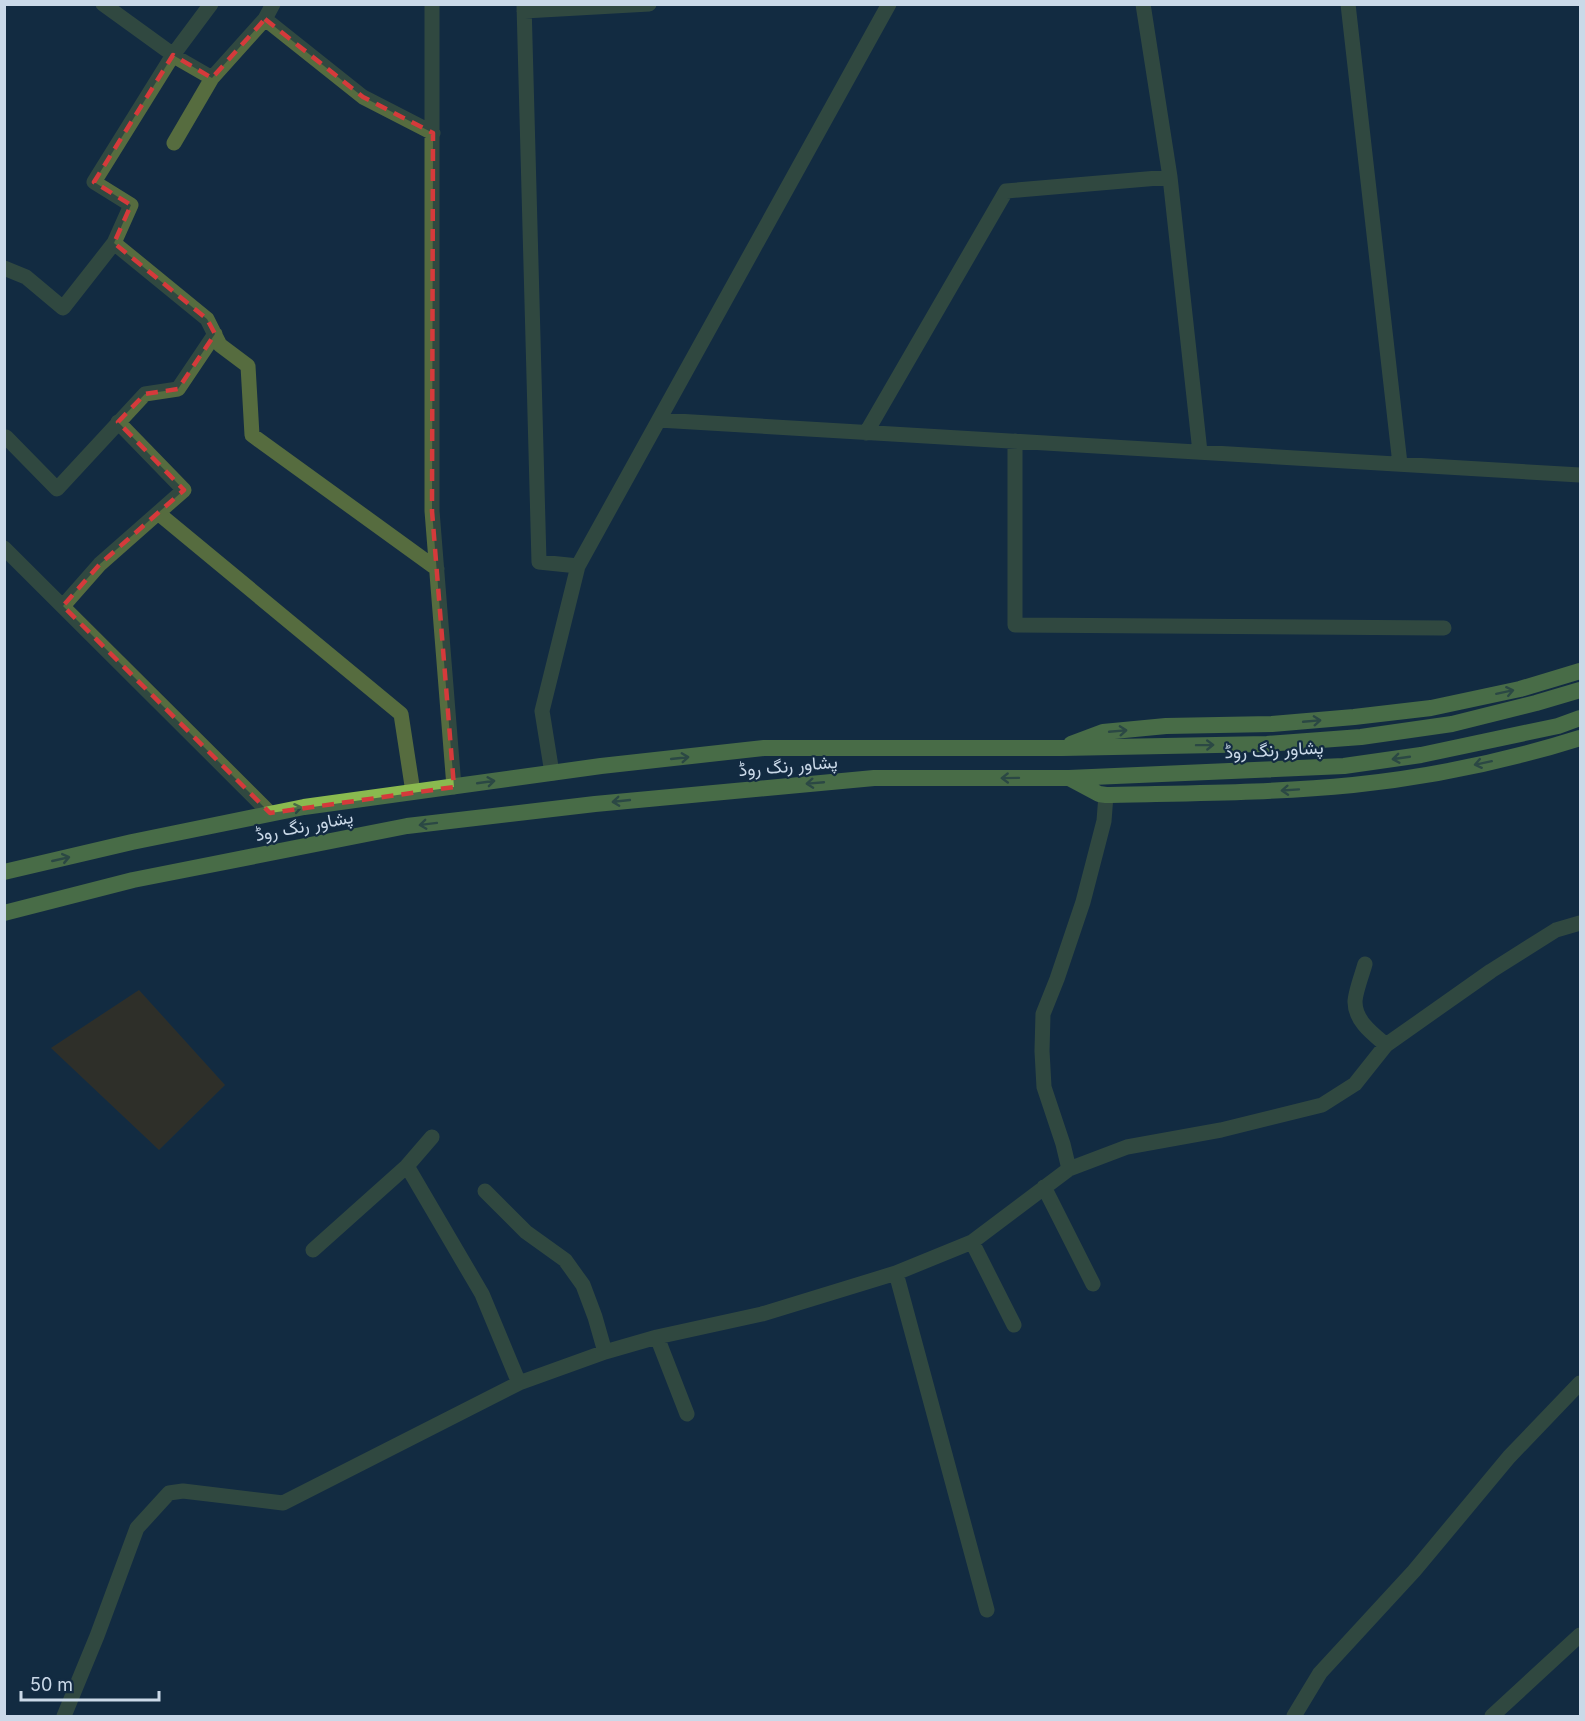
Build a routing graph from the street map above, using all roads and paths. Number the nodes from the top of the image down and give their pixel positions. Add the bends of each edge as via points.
1 (103, 4) edge
2 (211, 4) edge
3 (273, 4) edge
4 (432, 4) edge
5 (649, 4) edge
6 (889, 4) edge
7 (1143, 4) edge
8 (1348, 4) edge
9 (524, 8) edge
10 (120, 10) edge
11 (265, 19) junction
12 (173, 55) junction
13 (212, 78) junction
14 (433, 133) junction
15 (174, 143) dead end
16 (1170, 177) junction
17 (114, 243) junction
18 (4, 268) edge
19 (215, 334) junction
20 (659, 420) junction
21 (118, 422) junction
22 (866, 433) junction
23 (4, 439) edge
24 (1015, 441) junction
25 (1200, 452) junction
26 (1400, 464) junction
27 (1581, 475) edge
28 (158, 513) junction
29 (4, 548) edge
30 (578, 566) junction
31 (437, 568) junction
32 (63, 606) junction
33 (1444, 628) dead end
34 (1581, 671) edge
35 (1581, 690) edge
36 (1581, 718) edge
37 (1581, 738) edge
38 (1062, 748) junction
39 (552, 773) junction
40 (1069, 778) junction
41 (454, 787) junction
42 (413, 792) junction
43 (1106, 795) junction
44 (270, 813) junction
45 (4, 872) edge
46 (4, 913) edge
47 (1581, 923) edge
48 (1365, 964) dead end
49 (1386, 1045) junction
50 (432, 1137) dead end
51 (407, 1166) junction
52 (1069, 1169) junction
53 (1044, 1187) junction
54 (485, 1191) dead end
55 (972, 1242) junction
56 (313, 1250) dead end
57 (896, 1273) junction
58 (1093, 1284) dead end
59 (1014, 1325) dead end
60 (657, 1337) junction
61 (605, 1352) junction
62 (519, 1383) junction
63 (1581, 1383) edge
64 (687, 1414) dead end
65 (987, 1610) dead end
66 (1581, 1635) edge
67 (64, 1716) edge
68 (1294, 1716) edge
69 (1492, 1716) edge

1 - 10 street
2 - 12 street
3 - 11 street
4 - 14 street
5 - 9 street
6 - 20 street
7 - 16 street
8 - 26 street
9 - 30 street via 539,561
10 - 12 street
11 - 13 street
11 - 14 street via 363,97
12 - 13 street
12 - 17 street via 94,182 130,205
13 - 15 street
14 - 31 street via 432,511
16 - 22 street via 1006,190
16 - 25 street
17 - 18 street via 63,308 26,277
17 - 19 street via 207,319
19 - 21 street via 178,389 145,394
19 - 31 street via 220,345 248,366 252,435
20 - 22 street
20 - 30 street
21 - 23 street via 57,489
21 - 28 street via 184,490
22 - 24 street
24 - 25 street
24 - 33 street via 1015,625
25 - 26 street
26 - 27 street
28 - 32 street via 100,564
28 - 42 street via 401,714
29 - 32 street
30 - 39 street via 542,711
31 - 41 street
32 - 44 street
38 -> 34 highway via 1103,732 1166,726 1272,724 1431,708
38 -> 35 highway, پشاور رنگ روڈ via 1267,744 1361,737 1452,724
36 -> 40 highway, پشاور رنگ روڈ via 1421,755 1344,766
37 -> 43 highway via 1445,771 1353,785 1262,792
39 -> 38 highway, پشاور رنگ روڈ via 764,748
41 -> 39 highway, پشاور رنگ روڈ
40 - 43 highway
40 -> 46 highway, پشاور رنگ روڈ via 874,778 418,825 133,880
41 - 42 highway, پشاور رنگ روڈ
44 -> 42 highway, پشاور رنگ روڈ
43 - 52 street via 1104,821 1083,902 1043,1014 1044,1087
45 -> 44 highway, پشاور رنگ روڈ
47 - 49 street via 1556,930
48 - 49 street via 1354,1001 1357,1013
49 - 52 street via 1354,1084 1322,1105 1221,1130 1127,1147
50 - 51 street
51 - 56 street
51 - 62 street via 482,1294
52 - 53 street
53 - 55 street
53 - 58 street
54 - 61 street via 526,1232 565,1260 583,1285
55 - 57 street
55 - 59 street
57 - 60 street via 762,1314
57 - 65 street
60 - 61 street
60 - 64 street
61 - 62 street
62 - 67 street via 283,1503 183,1491 169,1493 137,1528
63 - 68 street via 1509,1457 1414,1571 1320,1673
66 - 69 street

